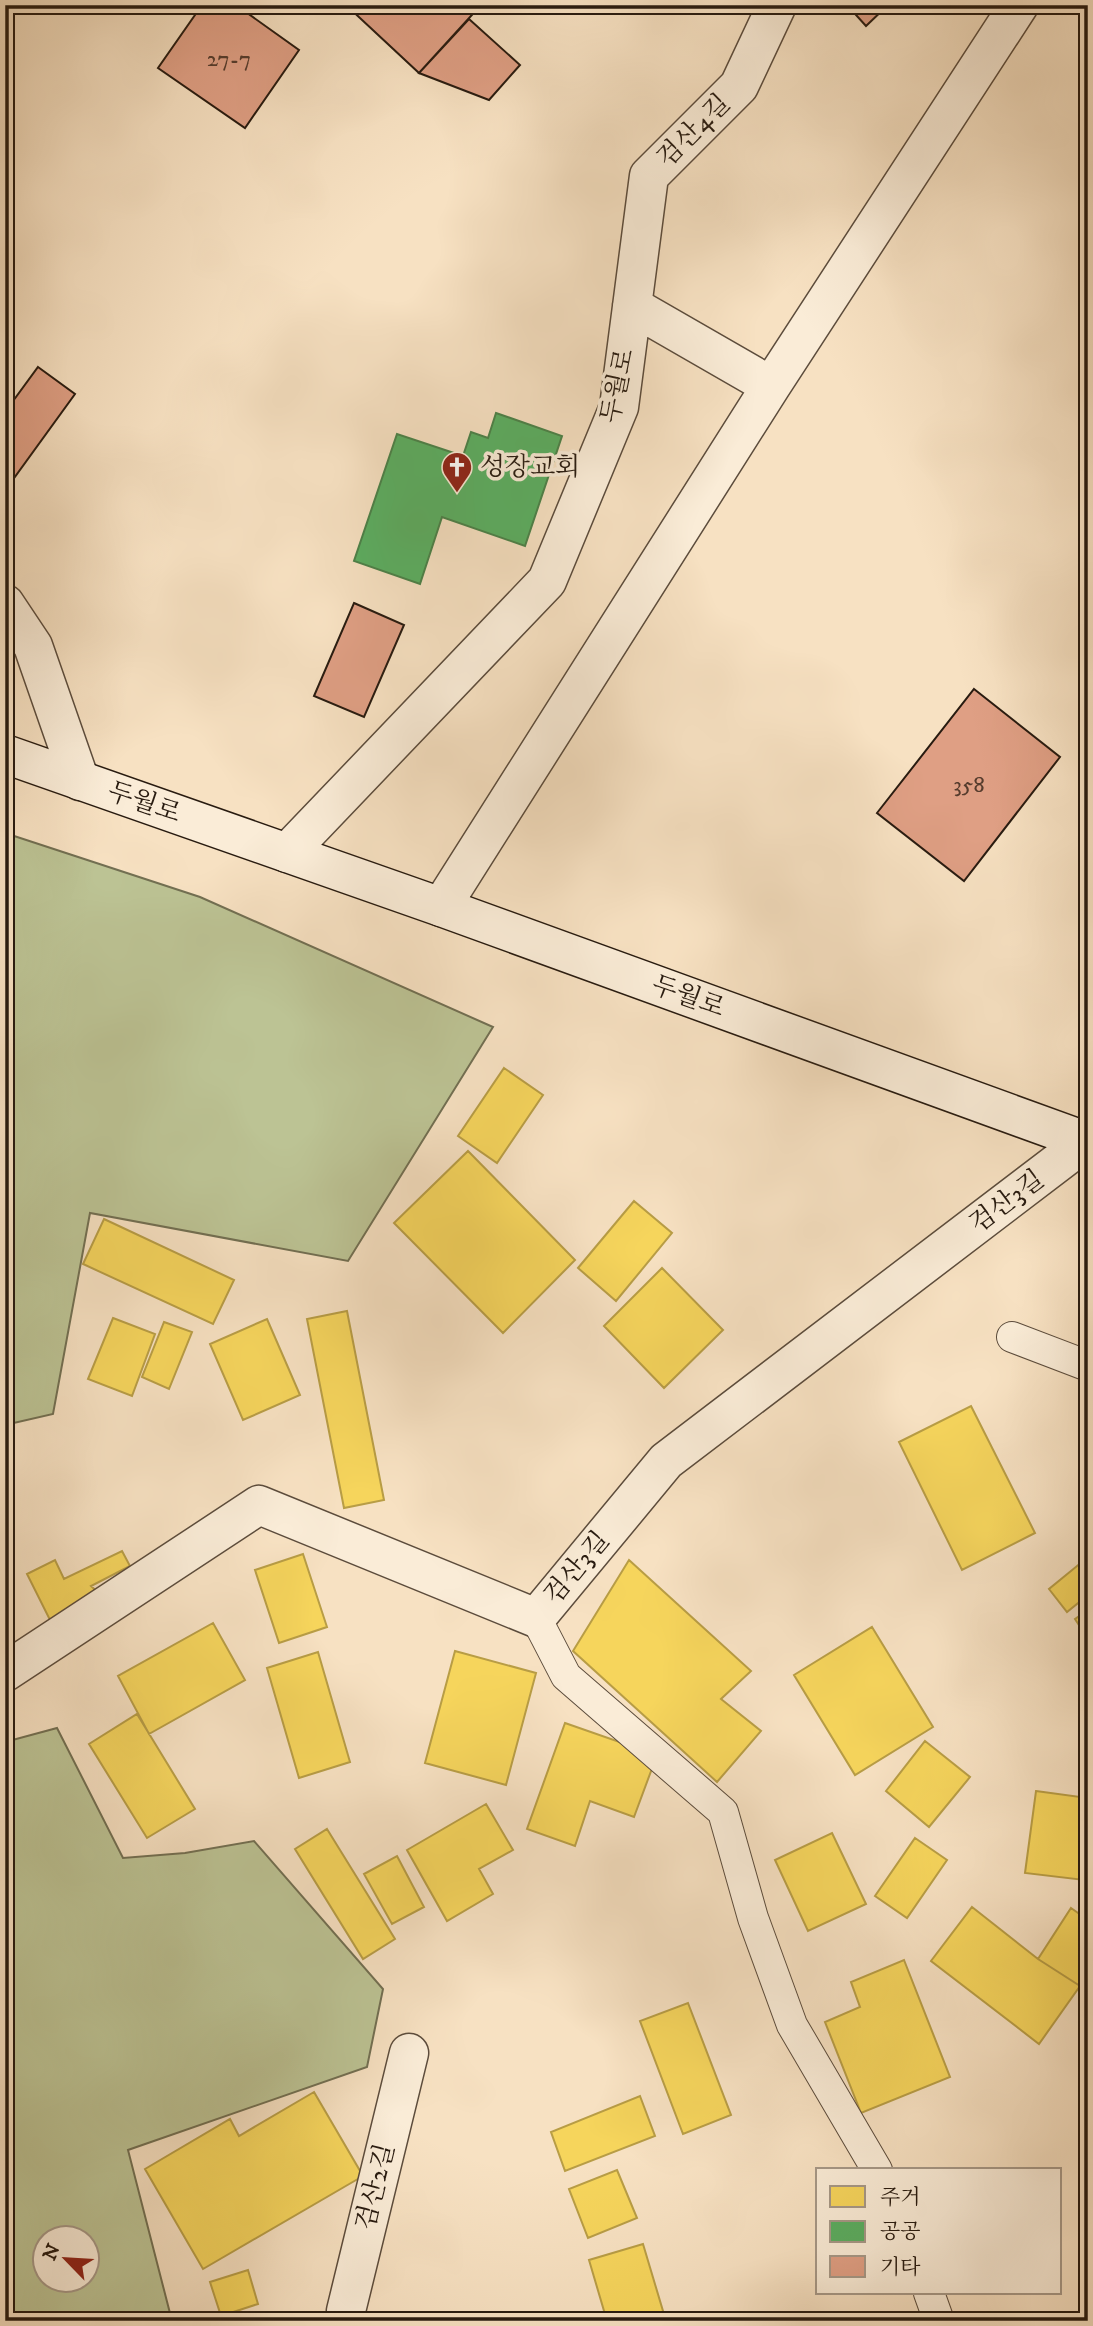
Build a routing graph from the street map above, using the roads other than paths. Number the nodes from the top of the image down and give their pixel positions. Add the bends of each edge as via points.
1 (777, 5) edge
2 (1019, 5) edge
3 (632, 306) junction
4 (771, 386) junction
5 (5, 604) edge
6 (5, 754) edge
7 (80, 781) junction
8 (287, 853) junction
9 (441, 907) junction
10 (1087, 1142) edge
11 (1012, 1337) dead end
12 (1088, 1366) edge
13 (536, 1618) junction
14 (5, 1672) edge
15 (409, 2053) dead end
16 (876, 2168) edge
17 (929, 2294) edge
18 (346, 2321) edge
19 (939, 2321) edge

1 - 3 street, 검산4길 via 739,86 649,176
2 - 4 street
3 - 4 street
3 - 8 street, 두월로 via 620,407 547,581
4 - 9 street
5 - 7 street, 두월로 via 33,646
6 - 7 street, 두월로
7 - 8 street, 두월로
8 - 9 street, 두월로
9 - 10 street, 두월로
10 - 13 street, 검산3길 via 666,1461
11 - 12 lane
13 - 14 street, 검산3길 via 260,1505
13 - 16 lane via 566,1676 723,1812 753,1918 792,2025
15 - 18 street, 검산2길
17 - 19 lane

